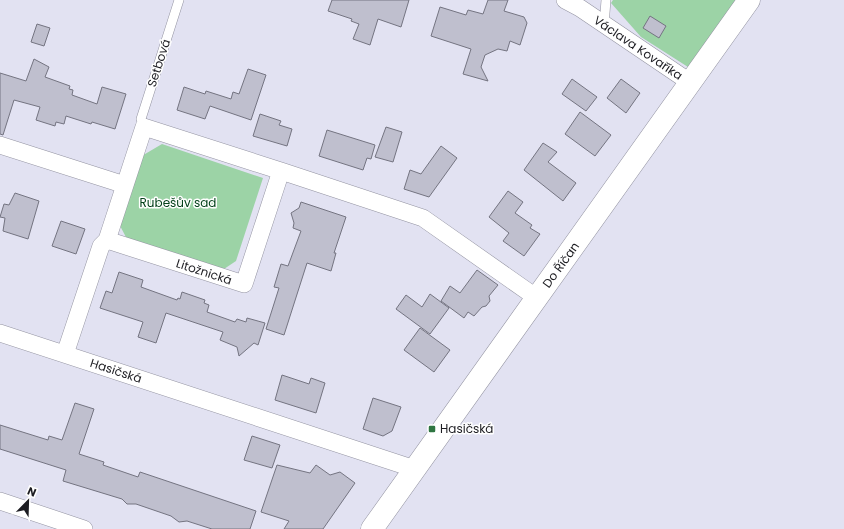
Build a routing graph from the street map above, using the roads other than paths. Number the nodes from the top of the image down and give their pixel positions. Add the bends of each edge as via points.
1 (180, 0) edge
2 (565, 0) edge
3 (606, 0) edge
4 (749, 0) edge
5 (604, 26) junction
6 (691, 83) junction
7 (144, 127) junction
8 (0, 145) edge
9 (281, 171) junction
10 (125, 184) junction
11 (107, 240) junction
12 (537, 298) junction
13 (0, 333) edge
14 (64, 354) junction
15 (415, 469) junction
16 (0, 501) edge
17 (84, 529) edge
18 (372, 529) edge

1 - 7 lane, Setbová via 141,119
2 - 5 street, Václava Kovaříka
3 - 5 lane
4 - 6 street, Do Říčan
5 - 6 street, Václava Kovaříka
6 - 12 street, Do Říčan
7 - 9 street
7 - 10 street
8 - 10 street
9 - 11 street, Litožnická via 244,284
9 - 12 street via 423,218
10 - 11 street
11 - 14 street via 101,246
12 - 15 street, Do Říčan
13 - 14 street, Hasičská
14 - 15 street, Hasičská
15 - 18 street, Do Říčan
16 - 17 street

